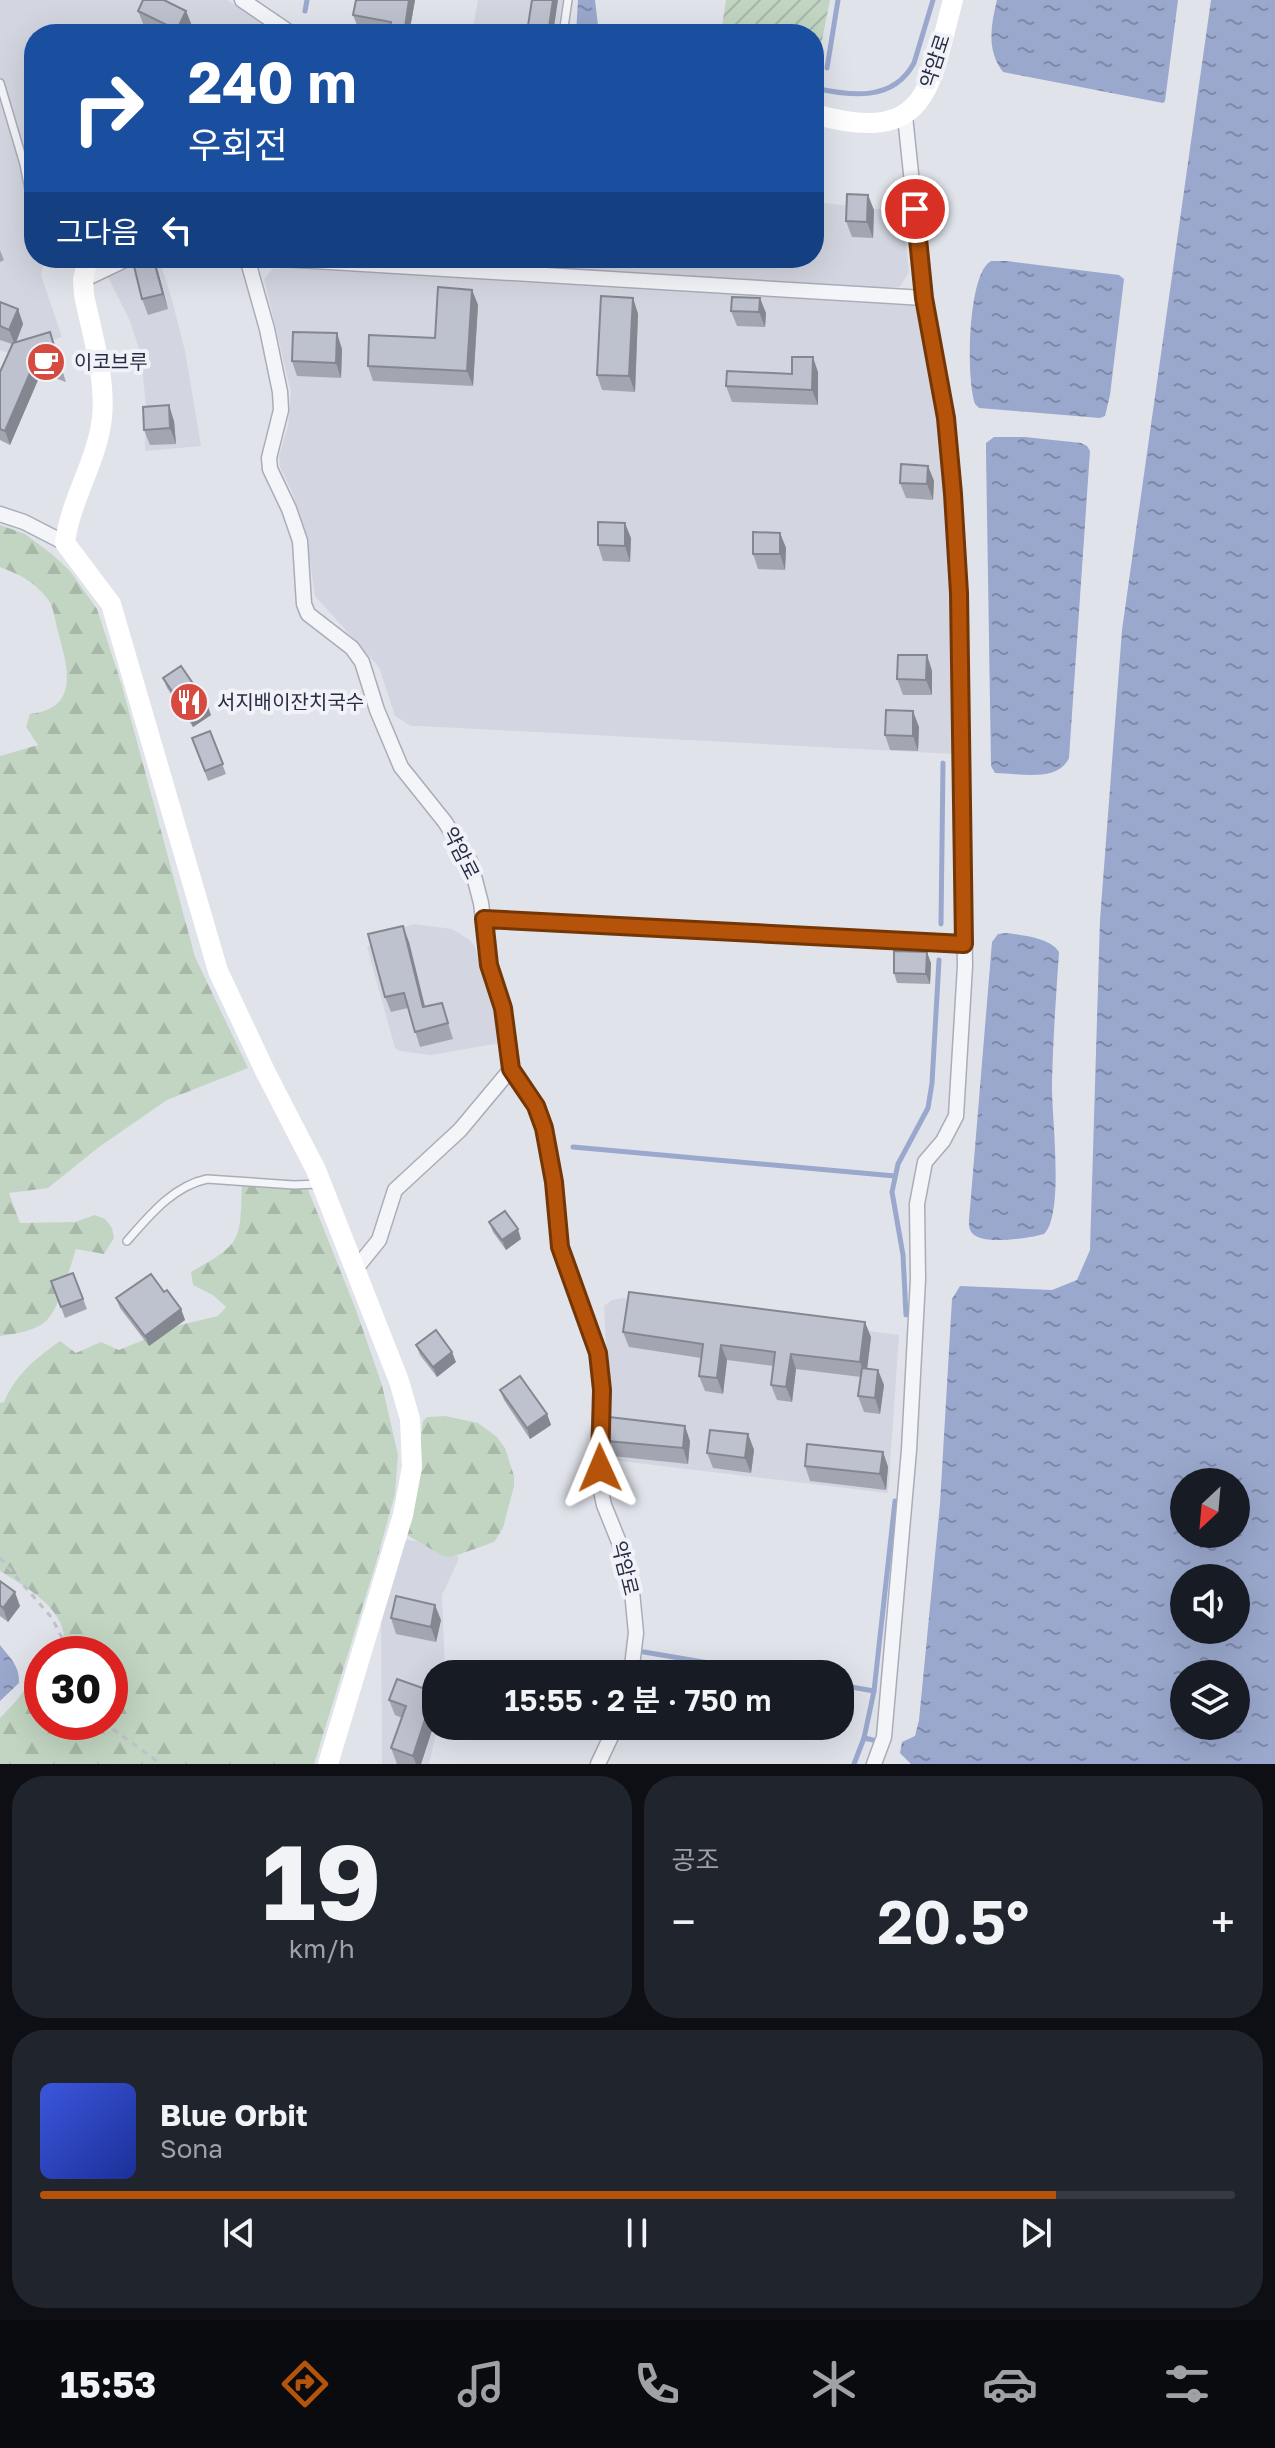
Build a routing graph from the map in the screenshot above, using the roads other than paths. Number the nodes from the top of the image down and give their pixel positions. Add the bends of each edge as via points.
1 (242, 0) edge
2 (568, 0) edge
3 (953, 0) edge
4 (277, 24) edge
5 (564, 24) edge
6 (0, 83) edge
7 (824, 116) edge
8 (905, 116) junction
9 (24, 164) edge
10 (86, 268) edge
11 (108, 268) edge
12 (250, 268) edge
13 (429, 268) edge
14 (83, 280) junction
15 (924, 298) junction
16 (0, 514) edge
17 (65, 543) junction
18 (484, 919) junction
19 (964, 944) junction
20 (511, 1069) junction
21 (321, 1184) junction
22 (127, 1241) dead end
23 (354, 1271) junction
24 (633, 1660) edge
25 (609, 1740) edge
26 (328, 1764) edge
27 (598, 1764) edge
28 (874, 1764) edge

1 - 4 street
2 - 5 lane
3 - 8 street, 약암로 via 926,90
6 - 9 lane
7 - 8 street via 861,122
8 - 15 street
10 - 14 street
11 - 14 street
12 - 18 street, 약암로 via 280,392 270,469 300,541 304,604 308,614 362,662 401,767 470,861
13 - 15 street
14 - 17 street via 102,418
15 - 19 street via 946,418 953,494
16 - 17 street
17 - 21 street via 111,604 218,971
18 - 19 street
18 - 20 street, 약암로
19 - 28 street via 956,1116 925,1162 917,1204 909,1450 884,1737
20 - 23 street via 460,1130 395,1190 379,1240
20 - 24 street, 약암로 via 544,1128 560,1247 598,1353 601,1491 631,1581
21 - 22 lane via 196,1181 158,1207
21 - 23 street
23 - 26 street via 399,1381 410,1419 412,1467 403,1515
25 - 27 street

